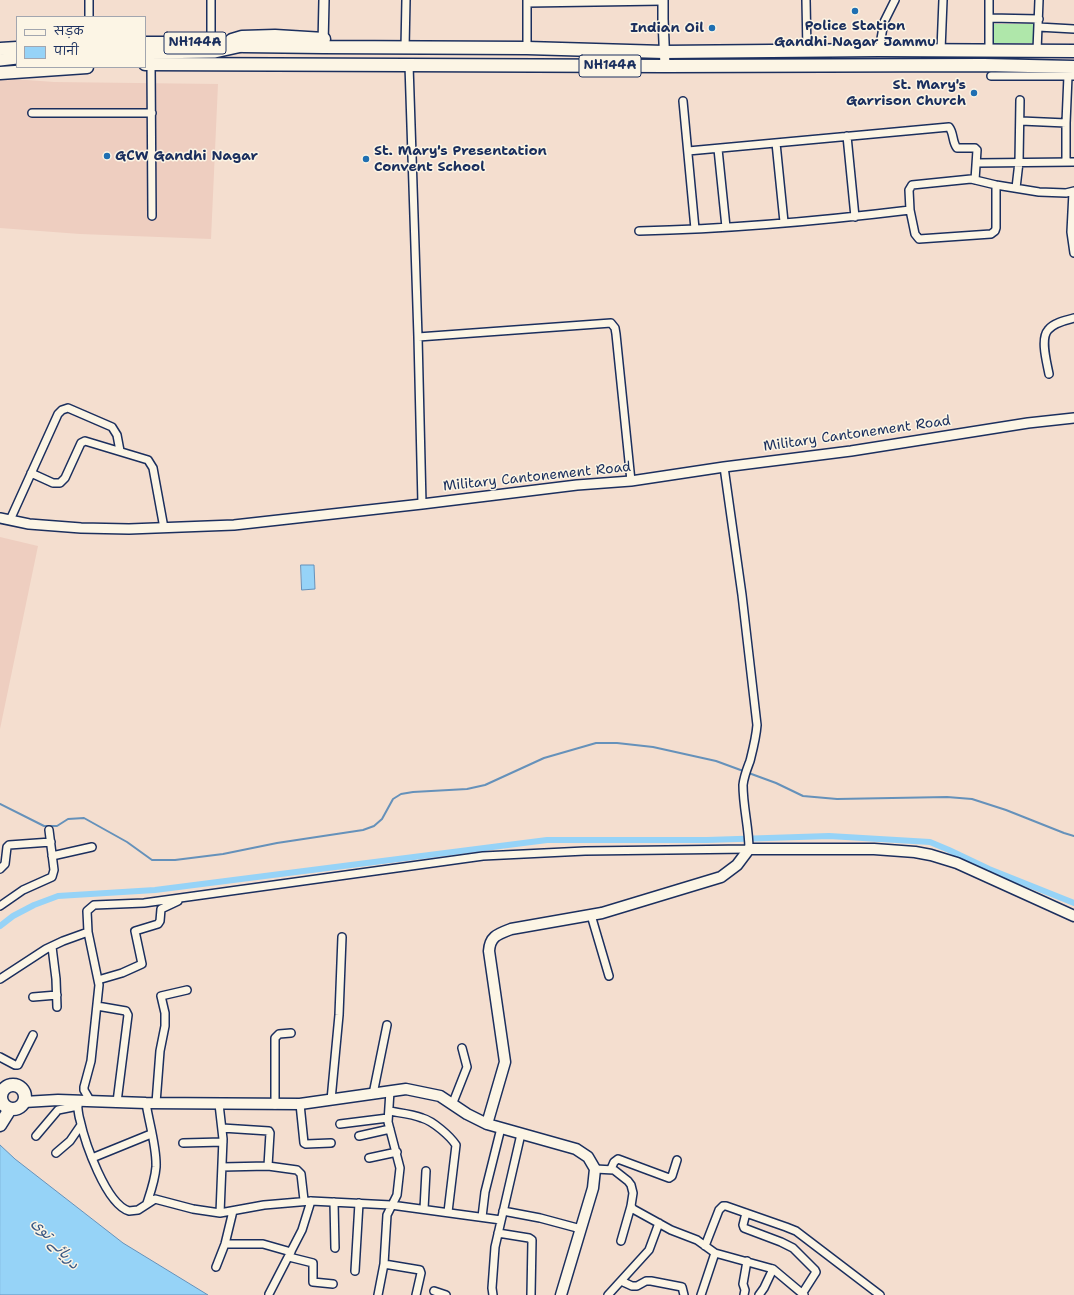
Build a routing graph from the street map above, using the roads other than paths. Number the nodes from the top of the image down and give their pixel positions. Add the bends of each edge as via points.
1 (89, 0) edge
2 (211, 0) edge
3 (324, 0) edge
4 (406, 0) edge
5 (806, 0) edge
6 (895, 0) edge
7 (943, 0) edge
8 (989, 0) edge
9 (1039, 0) edge
10 (663, 1) edge
11 (526, 2) edge
12 (89, 16) edge
13 (989, 18) junction
14 (1038, 19) junction
15 (1038, 27) junction
16 (1074, 29) edge
17 (146, 43) edge
18 (324, 43) junction
19 (227, 44) junction
20 (244, 46) junction
21 (16, 48) edge
22 (213, 48) junction
23 (405, 48) junction
24 (527, 48) junction
25 (0, 49) edge
26 (879, 50) junction
27 (942, 50) junction
28 (989, 50) junction
29 (806, 51) junction
30 (1037, 51) junction
31 (1074, 51) edge
32 (664, 52) junction
33 (16, 58) edge
34 (0, 60) edge
35 (147, 60) edge
36 (409, 65) junction
37 (665, 66) junction
38 (72, 68) edge
39 (0, 73) edge
40 (1072, 73) edge
41 (991, 76) dead end
42 (1020, 100) dead end
43 (683, 101) dead end
44 (32, 113) dead end
45 (152, 113) junction
46 (1021, 121) junction
47 (1066, 123) junction
48 (847, 136) junction
49 (776, 143) junction
50 (718, 149) junction
51 (688, 151) junction
52 (1019, 162) junction
53 (1066, 162) junction
54 (1074, 162) edge
55 (977, 163) junction
56 (975, 180) junction
57 (996, 185) junction
58 (1016, 188) junction
59 (1073, 192) edge
60 (910, 210) junction
61 (152, 216) dead end
62 (855, 217) junction
63 (784, 222) junction
64 (726, 227) junction
65 (695, 229) junction
66 (639, 231) dead end
67 (1074, 253) edge
68 (1074, 318) edge
69 (418, 337) junction
70 (1049, 374) dead end
71 (1074, 418) edge
72 (120, 451) junction
73 (724, 467) junction
74 (31, 474) junction
75 (631, 482) junction
76 (422, 504) junction
77 (0, 518) edge
78 (10, 520) junction
79 (164, 528) junction
80 (49, 830) dead end
81 (51, 842) junction
82 (749, 846) junction
83 (92, 847) dead end
84 (52, 856) junction
85 (0, 870) edge
86 (185, 897) junction
87 (0, 906) edge
88 (591, 915) junction
89 (1074, 916) edge
90 (88, 932) junction
91 (342, 937) dead end
92 (52, 947) junction
93 (609, 976) dead end
94 (0, 979) edge
95 (98, 980) junction
96 (187, 990) dead end
97 (57, 995) junction
98 (33, 997) dead end
99 (97, 1006) junction
100 (57, 1007) dead end
101 (387, 1025) dead end
102 (291, 1033) dead end
103 (33, 1035) dead end
104 (462, 1048) dead end
105 (0, 1057) edge
106 (0, 1078) edge
107 (11, 1085) junction
108 (390, 1091) junction
109 (373, 1094) junction
110 (25, 1099) junction
111 (331, 1100) junction
112 (3, 1101) edge
113 (91, 1102) junction
114 (117, 1102) junction
115 (151, 1103) junction
116 (78, 1104) junction
117 (219, 1104) junction
118 (300, 1104) junction
119 (276, 1105) junction
120 (452, 1105) junction
121 (388, 1115) junction
122 (340, 1124) dead end
123 (487, 1124) junction
124 (0, 1125) edge
125 (81, 1125) junction
126 (222, 1128) junction
127 (501, 1128) junction
128 (390, 1129) junction
129 (151, 1134) junction
130 (521, 1134) junction
131 (36, 1136) dead end
132 (359, 1136) dead end
133 (223, 1142) junction
134 (183, 1143) dead end
135 (331, 1143) dead end
136 (396, 1152) junction
137 (56, 1153) dead end
138 (92, 1158) junction
139 (369, 1158) dead end
140 (677, 1160) dead end
141 (268, 1166) junction
142 (222, 1167) junction
143 (596, 1168) junction
144 (611, 1169) junction
145 (426, 1171) dead end
146 (307, 1200) junction
147 (334, 1202) junction
148 (147, 1203) junction
149 (359, 1203) junction
150 (391, 1205) junction
151 (631, 1206) junction
152 (424, 1209) junction
153 (233, 1211) junction
154 (503, 1211) junction
155 (448, 1212) junction
156 (220, 1213) junction
157 (746, 1213) junction
158 (482, 1217) junction
159 (501, 1220) junction
160 (659, 1223) junction
161 (581, 1229) junction
162 (498, 1233) junction
163 (621, 1241) dead end
164 (225, 1244) junction
165 (705, 1246) junction
166 (335, 1248) dead end
167 (716, 1253) junction
168 (290, 1254) junction
169 (747, 1261) junction
170 (384, 1264) junction
171 (216, 1267) dead end
172 (773, 1269) junction
173 (355, 1271) dead end
174 (621, 1281) junction
175 (333, 1284) dead end
176 (434, 1291) dead end
177 (269, 1294) edge
178 (803, 1294) edge
179 (378, 1295) edge
180 (416, 1295) edge
181 (446, 1295) edge
182 (493, 1295) edge
183 (531, 1295) edge
184 (561, 1295) edge
185 (608, 1295) edge
186 (684, 1295) edge
187 (701, 1295) edge
188 (744, 1295) edge
189 (759, 1295) edge
190 (880, 1295) edge

1 - 12 street
2 - 22 street
3 - 18 street
4 - 23 street
5 - 29 street
6 - 26 street via 884,22
7 - 27 street
8 - 13 street
9 - 14 street
10 - 11 street
10 - 32 street
11 - 24 street
13 - 14 street
13 - 28 street
14 - 15 street
15 - 16 street
15 - 30 street
17 - 22 highway, NH144A
18 - 19 highway via 275,36 242,37
18 - 20 highway, NH144A
18 - 23 highway, NH144A
19 - 20 highway, NH144A
19 - 22 highway, NH144A
20 - 22 main road
21 - 25 highway
22 - 35 main road
23 - 24 highway, NH144A
24 - 32 highway, NH144A
26 - 27 highway, NH144A
26 - 29 highway, NH144A
27 - 28 highway, NH144A
28 - 30 highway, NH144A
29 - 32 highway, NH144A
30 - 31 highway, NH144A
32 - 37 street
33 - 34 main road
35 - 36 highway, NH144A
35 - 45 street
36 - 37 highway, NH144A
36 - 69 street
37 - 40 highway, NH144A via 984,65
38 - 39 highway
40 - 41 street
40 - 47 street
42 - 46 street
43 - 51 street
44 - 45 street
45 - 61 street
46 - 47 street
46 - 52 street
47 - 53 street
48 - 49 street
48 - 55 street via 949,127 957,148 977,150
48 - 62 street
49 - 50 street
49 - 63 street
50 - 51 street
50 - 64 street
51 - 65 street
52 - 53 street
52 - 55 street
52 - 58 street
53 - 54 street
55 - 56 street
56 - 57 street
56 - 60 street via 912,185 909,190
57 - 58 street
57 - 60 street via 996,228 991,234 919,239 915,234
58 - 59 street via 1039,192
59 - 67 street via 1071,232
60 - 62 street
62 - 63 street
63 - 64 street
64 - 65 street
65 - 66 street
68 - 70 street via 1053,326 1046,332 1044,342
69 - 75 street via 612,323 616,334
69 - 76 street
71 - 73 street, Military Cantonement Road
72 - 74 street via 88,440 84,441 60,483
72 - 74 street via 117,435 112,427 66,408 58,414
72 - 79 street via 148,460 152,464
73 - 75 street, Military Cantonement Road
73 - 82 street via 758,725 757,737 744,776
74 - 78 street
75 - 76 street, Military Cantonement Road via 577,485
76 - 79 street, Military Cantonement Road via 234,524
77 - 78 street, Military Cantonement Road
78 - 79 street, Military Cantonement Road via 81,528
80 - 81 street
81 - 84 street
81 - 85 street via 9,845 5,864
82 - 86 street via 483,856
82 - 88 main road via 737,865 721,876
82 - 89 main road via 874,849 931,855 957,863
83 - 84 street
84 - 87 street via 52,877 23,890
86 - 90 street via 144,903 94,905 87,910
86 - 95 street via 161,910 158,924 135,931 142,964
88 - 93 street
88 - 123 main road via 511,929 498,934 490,944 505,1062
90 - 92 street
90 - 95 street
91 - 111 street via 339,1015
92 - 94 street
92 - 97 street
95 - 99 street
96 - 115 street via 161,996 165,1026
97 - 98 street
97 - 100 street
99 - 113 street via 91,1061 84,1087
99 - 114 street via 126,1011 128,1015
101 - 109 street
102 - 119 street via 277,1034 275,1038
103 - 105 street via 18,1065
104 - 120 street via 467,1068
106 - 107 highway
107 - 110 highway via 22,1089
107 - 112 highway via 4,1089
108 - 109 main road
108 - 120 main road via 422,1091 440,1096
108 - 121 street
109 - 111 main road
110 - 112 highway via 17,1109
110 - 116 main road via 39,1096
111 - 118 main road
112 - 124 highway
113 - 114 main road
113 - 116 main road
114 - 115 main road
115 - 117 main road
115 - 129 street
116 - 125 street
116 - 131 street via 58,1110
117 - 119 main road
117 - 126 street
118 - 119 main road
118 - 135 street via 304,1143
120 - 123 main road
121 - 122 street
121 - 128 street
121 - 155 street via 426,1119 456,1145
123 - 127 main road
125 - 137 street via 70,1141
125 - 138 street
126 - 133 street
126 - 141 street via 269,1130
127 - 130 main road
127 - 158 street via 485,1192
128 - 132 street
128 - 136 street
129 - 138 street
129 - 148 street via 156,1167
130 - 143 main road via 576,1149 588,1157
130 - 154 street
133 - 134 street
133 - 142 street
136 - 139 street
136 - 150 street via 400,1168 397,1196
138 - 148 street via 106,1188 126,1210 133,1212
140 - 144 street via 669,1178 618,1159
141 - 142 street
141 - 146 street via 300,1172
142 - 156 street
143 - 144 street
143 - 161 main road
144 - 151 street via 630,1183 633,1193
145 - 152 street
146 - 147 street
146 - 153 street
146 - 168 street via 302,1230
147 - 149 street
147 - 166 street
148 - 156 street via 155,1199
149 - 150 street
149 - 173 street
150 - 152 street
150 - 170 street via 387,1215
151 - 160 street
151 - 163 street
152 - 155 street
153 - 156 street
153 - 164 street
154 - 159 street
154 - 161 street
155 - 158 street
157 - 165 street via 726,1206 721,1207
157 - 178 street via 744,1228 792,1248 816,1270
157 - 190 street via 796,1231
158 - 159 street
159 - 162 street
160 - 165 street
160 - 174 street via 649,1250
161 - 184 main road
162 - 182 street
162 - 183 street via 532,1240
164 - 168 street via 263,1244
164 - 171 street
165 - 167 street
167 - 169 street
167 - 187 street
168 - 175 street via 313,1263 312,1282
168 - 177 street
169 - 172 street
169 - 188 street
170 - 179 street
170 - 180 street via 420,1270
172 - 178 street
172 - 189 street
174 - 185 street
174 - 186 street via 632,1286 651,1281 682,1287
176 - 181 street

